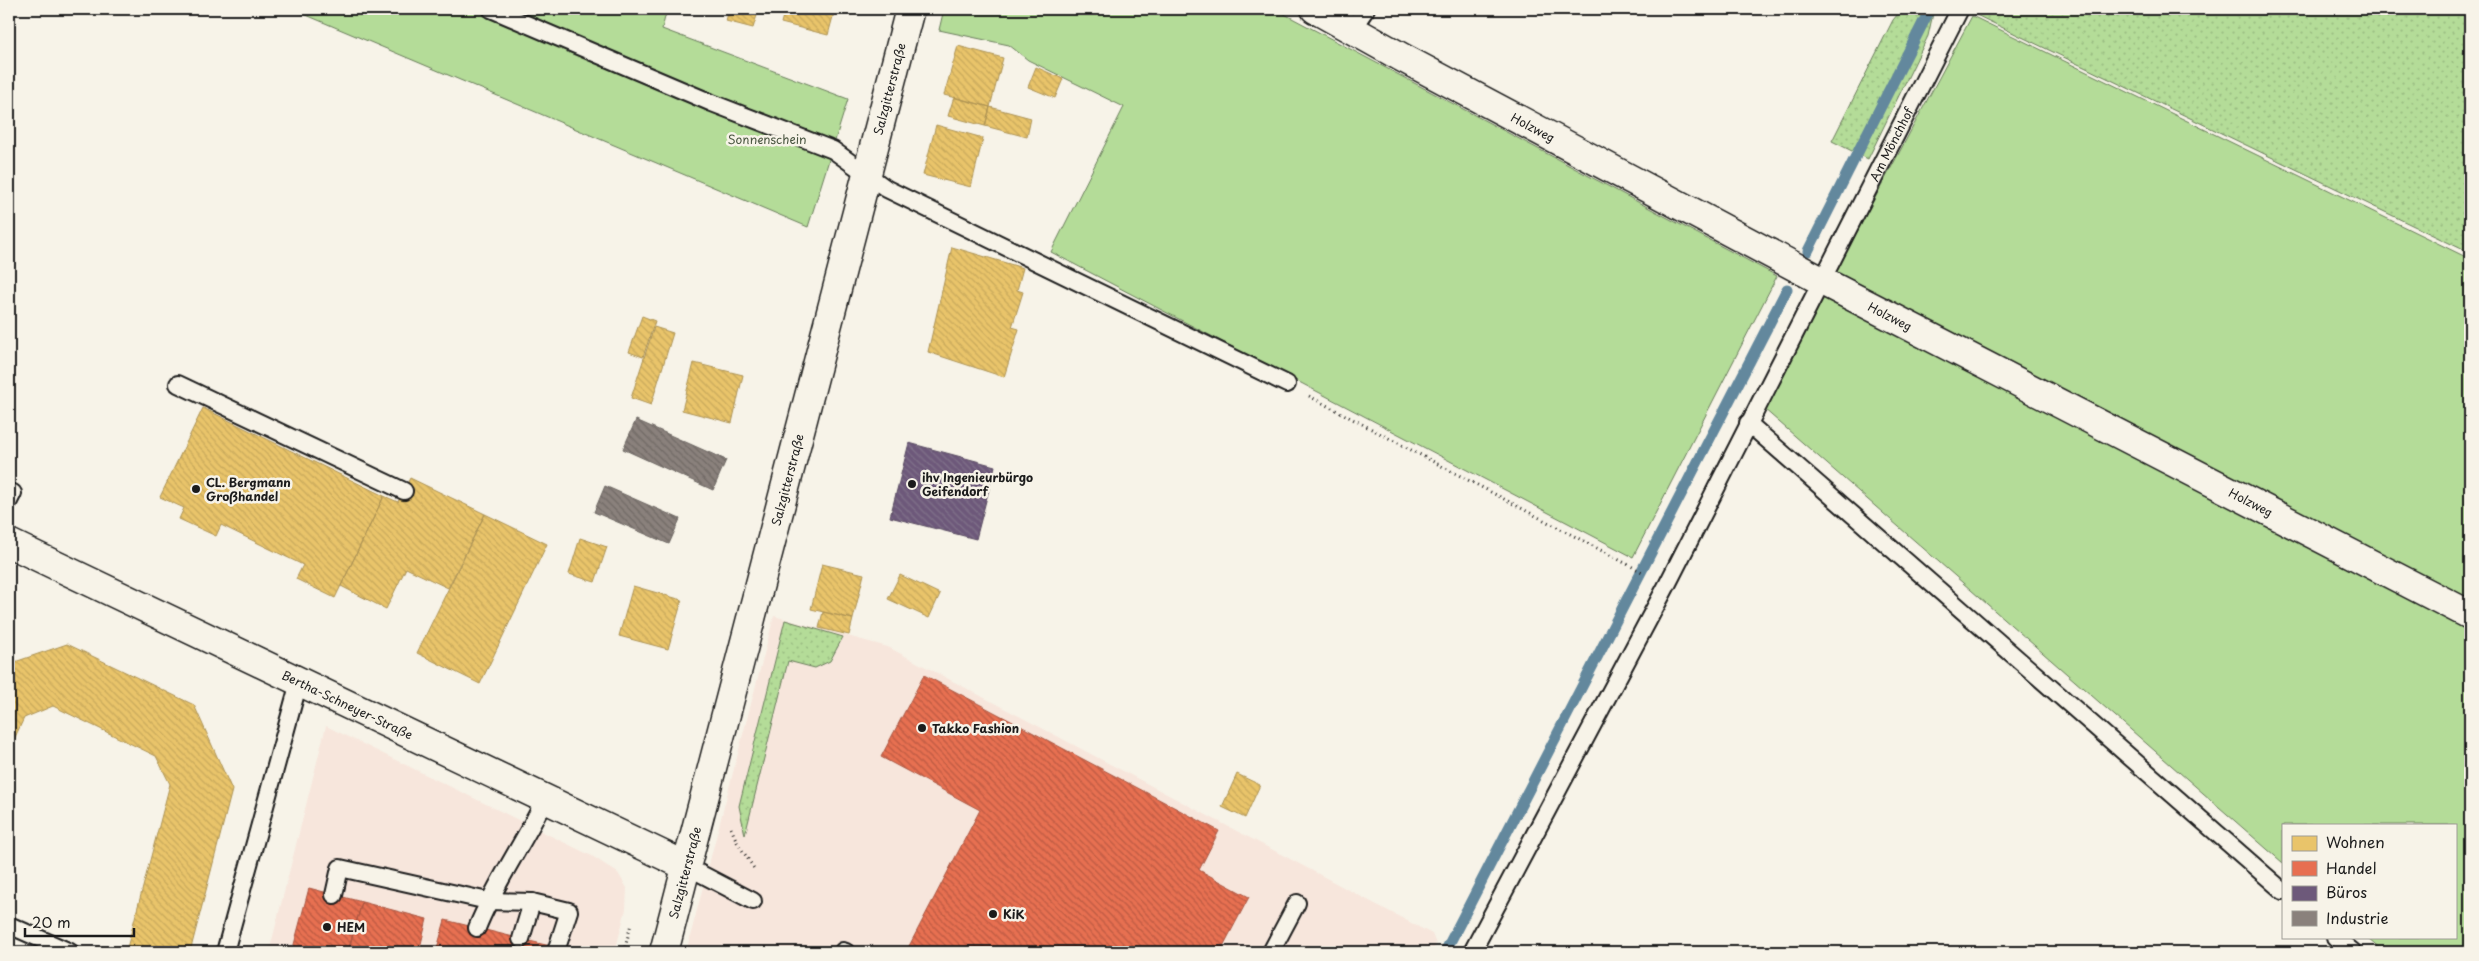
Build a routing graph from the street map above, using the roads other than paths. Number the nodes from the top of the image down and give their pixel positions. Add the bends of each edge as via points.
1 (491, 9) edge
2 (910, 9) edge
3 (1314, 9) edge
4 (1960, 9) edge
5 (1359, 19) edge
6 (867, 174) junction
7 (1820, 280) junction
8 (178, 384) dead end
9 (1286, 384) road end
10 (1748, 423) junction
11 (404, 491) dead end
12 (10, 546) edge
13 (2470, 615) edge
14 (299, 682) junction
15 (545, 799) junction
16 (686, 866) junction
17 (2282, 890) edge
18 (334, 895) dead end
19 (488, 901) junction
20 (753, 901) dead end
21 (532, 902) junction
22 (1297, 903) dead end
23 (9, 925) edge
24 (478, 928) dead end
25 (2336, 938) edge
26 (521, 939) dead end
27 (557, 948) dead end
28 (70, 952) edge
29 (225, 952) edge
30 (664, 952) edge
31 (1271, 952) edge
32 (1472, 952) edge
33 (2352, 952) edge

1 - 6 lane via 833,150
2 - 6 street, Salzgitterstraße
3 - 5 street, Holzweg
4 - 7 lane, Am Mönchhof
5 - 7 street, Holzweg via 1403,58
6 - 9 lane via 887,189
6 - 16 street, Salzgitterstraße
7 - 10 lane, Am Mönchhof
7 - 13 street, Holzweg
8 - 11 lane
10 - 17 lane
10 - 32 lane, Am Mönchhof via 1667,584
12 - 14 street, Bertha-Schneyer-Straße
14 - 15 street, Bertha-Schneyer-Straße
14 - 29 lane
15 - 16 street, Bertha-Schneyer-Straße
15 - 19 lane via 531,830
16 - 20 lane
16 - 30 street, Salzgitterstraße
18 - 19 lane via 340,868
19 - 21 lane
19 - 24 lane
21 - 26 lane
21 - 27 lane via 569,911
22 - 31 lane
23 - 28 lane
25 - 33 lane

